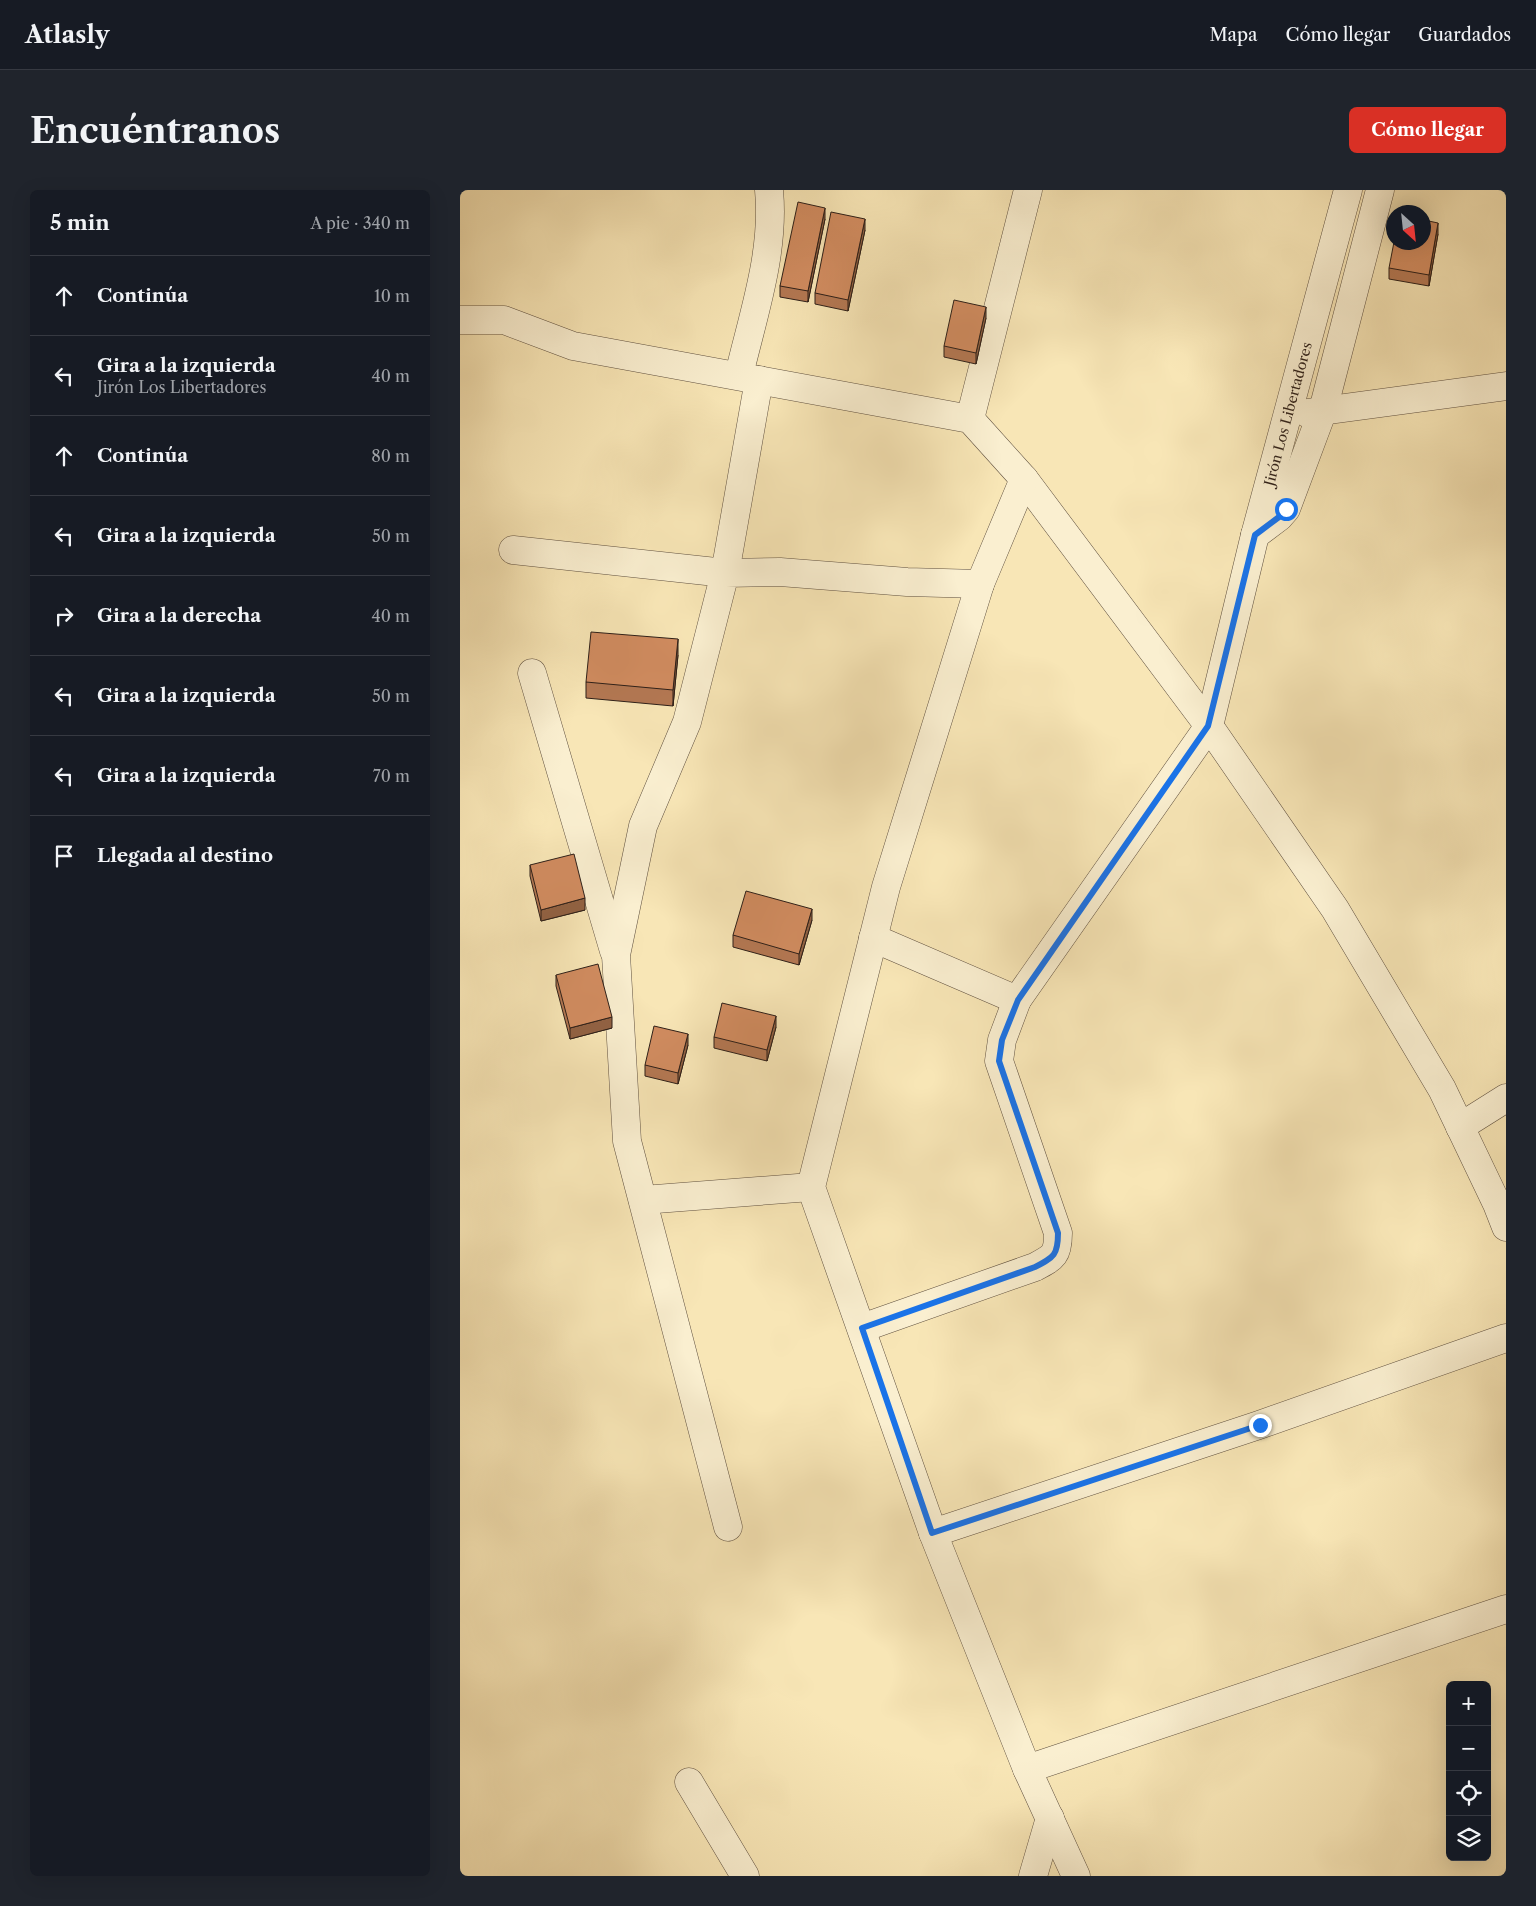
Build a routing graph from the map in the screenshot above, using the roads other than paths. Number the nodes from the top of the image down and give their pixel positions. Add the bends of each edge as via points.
1 (769, 190) edge
2 (1028, 190) edge
3 (1348, 190) edge
4 (1380, 190) edge
5 (460, 320) edge
6 (749, 378) junction
7 (1506, 386) edge
8 (1323, 410) junction
9 (1288, 415) junction
10 (970, 419) junction
11 (1024, 479) junction
12 (1255, 535) junction
13 (513, 550) dead end
14 (725, 573) junction
15 (980, 584) junction
16 (532, 673) dead end
17 (1208, 726) junction
18 (873, 938) junction
19 (616, 955) junction
20 (1018, 1000) junction
21 (1506, 1098) edge
22 (1460, 1127) junction
23 (811, 1187) junction
24 (643, 1200) junction
25 (1506, 1227) edge
26 (862, 1328) junction
27 (1506, 1338) edge
28 (728, 1527) dead end
29 (932, 1533) junction
30 (1506, 1609) edge
31 (1027, 1769) junction
32 (689, 1782) dead end
33 (1050, 1818) junction
34 (745, 1876) edge
35 (1033, 1876) edge
36 (1076, 1876) edge

1 - 6 street via 770,230
2 - 10 street
3 - 9 street, Jirón Los Libertadores
4 - 8 street
5 - 6 street via 504,320 573,346
6 - 10 street
6 - 14 street
7 - 8 street
8 - 9 street
8 - 12 street via 1286,509
9 - 12 street, Jirón Los Libertadores
10 - 11 street
11 - 15 street
11 - 17 street
12 - 17 street, Jirón Los Libertadores
13 - 14 street
14 - 15 street via 780,572
14 - 19 street via 687,722 643,826
15 - 18 street
16 - 19 street
17 - 20 street
17 - 22 street via 1335,909 1442,1089
18 - 20 street
18 - 23 street
19 - 24 street via 627,1141
20 - 26 street via 1002,1040 999,1061 1058,1233 1058,1247 1053,1257 1035,1267
21 - 22 street
22 - 25 street
23 - 24 street
23 - 26 street
24 - 28 street
26 - 29 street
27 - 29 street via 1260,1425
29 - 31 street
30 - 31 street
31 - 33 street
32 - 34 street
33 - 35 street
33 - 36 street

